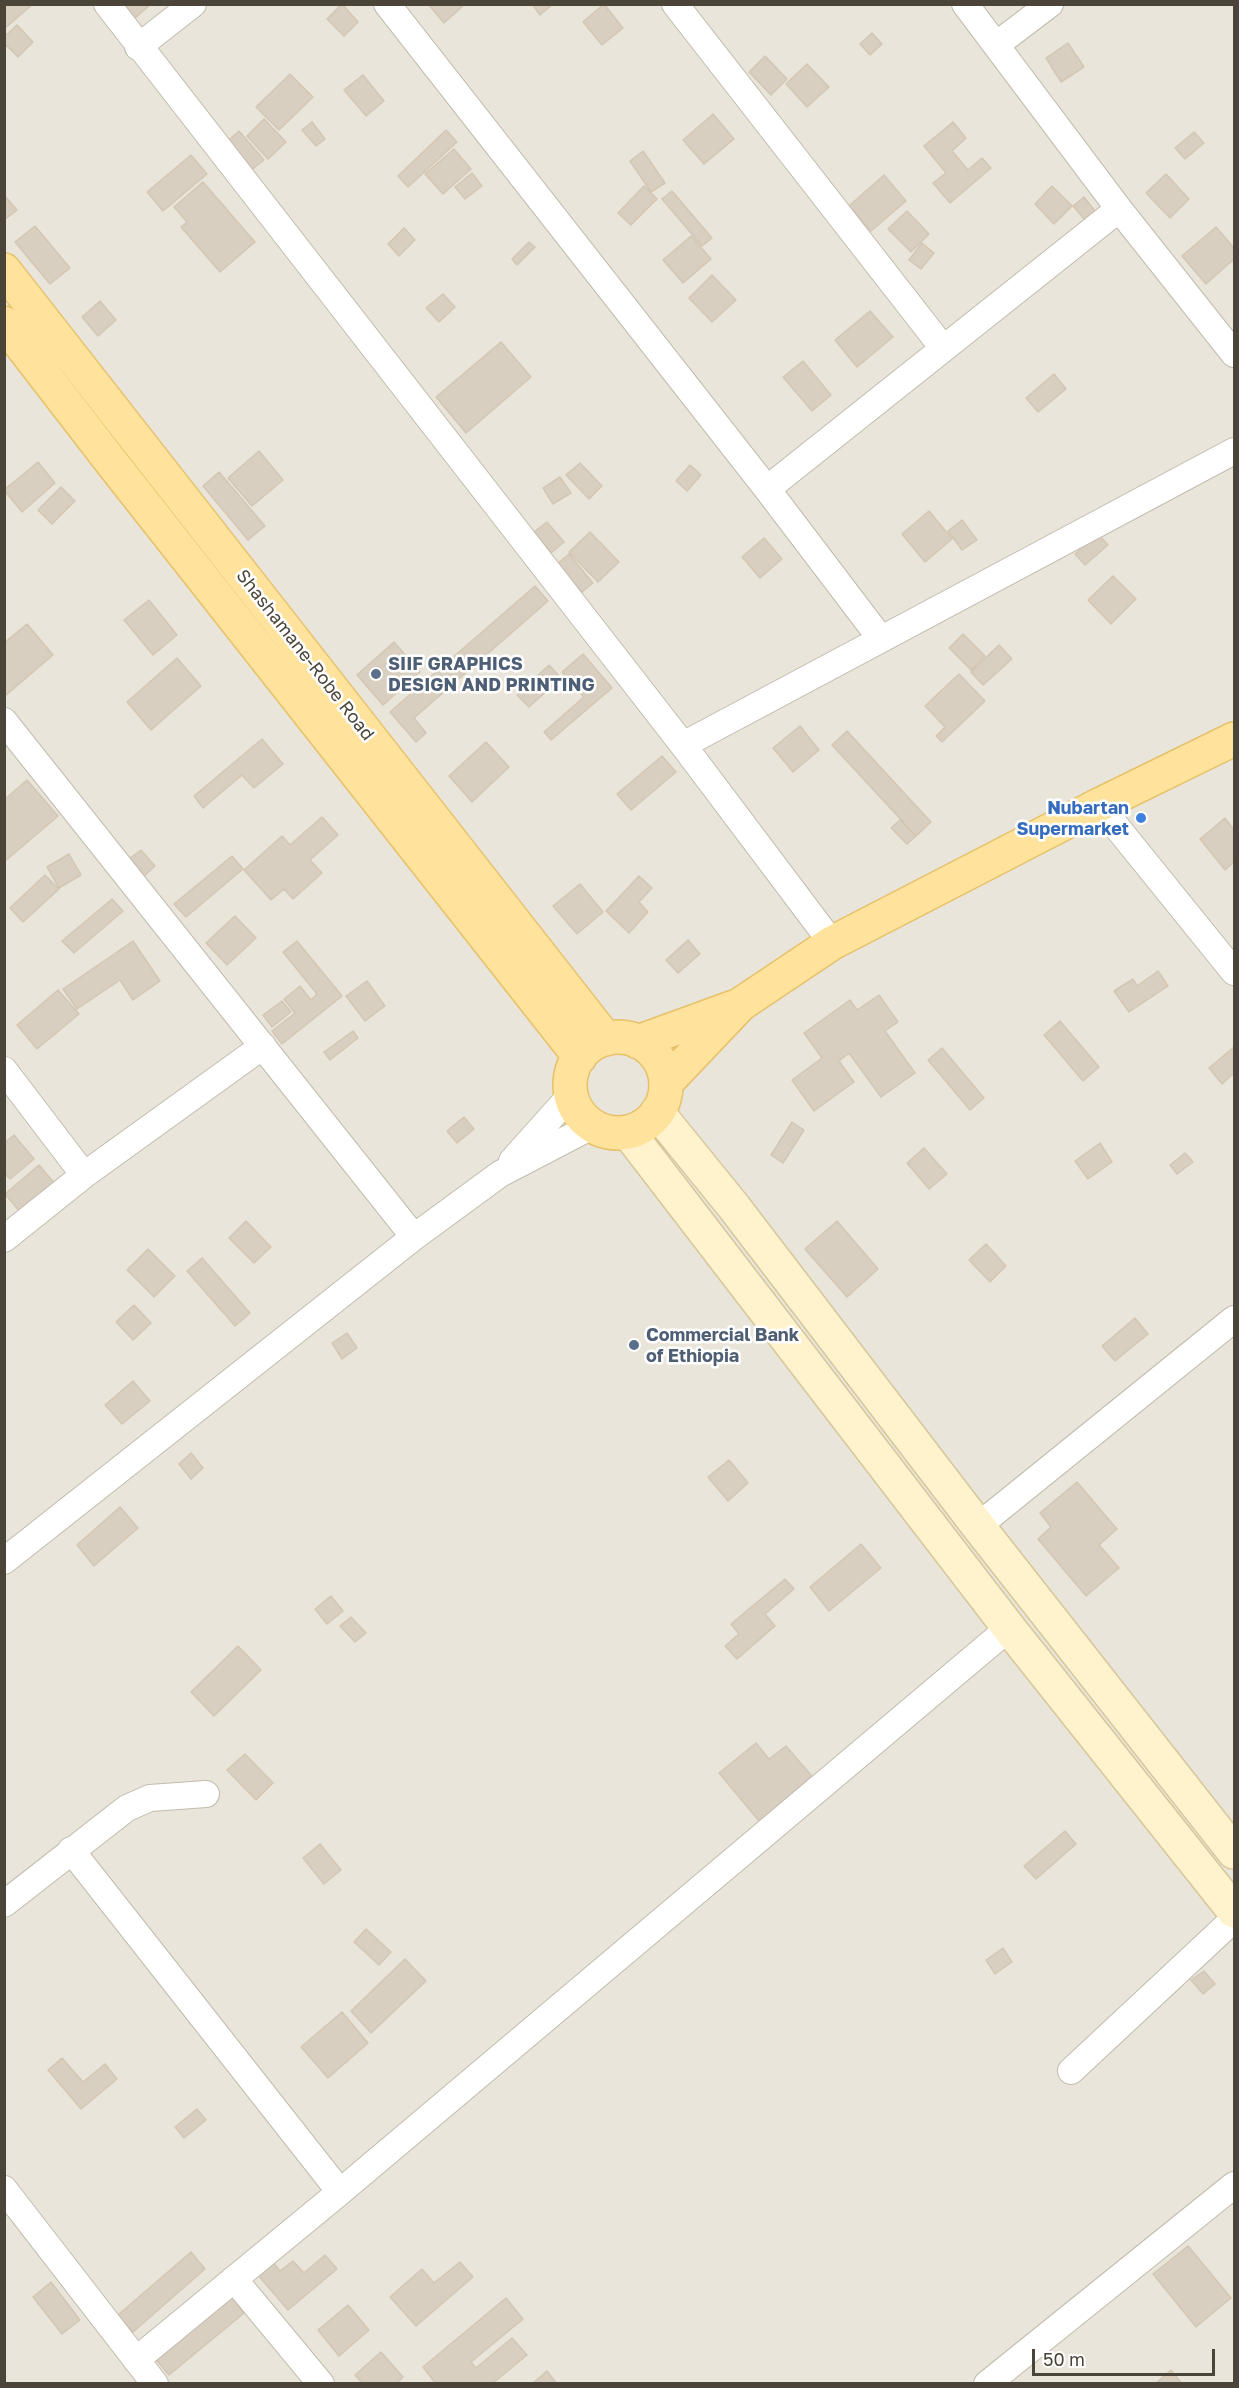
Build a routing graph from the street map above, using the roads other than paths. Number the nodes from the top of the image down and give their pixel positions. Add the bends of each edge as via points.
1 (107, 4) edge
2 (193, 4) edge
3 (387, 4) edge
4 (675, 4) edge
5 (965, 4) edge
6 (1050, 4) edge
7 (996, 45) junction
8 (138, 47) junction
9 (1119, 209) junction
10 (4, 270) edge
11 (4, 323) edge
12 (944, 348) junction
13 (1234, 354) edge
14 (1234, 451) edge
15 (767, 489) junction
16 (881, 639) junction
17 (4, 721) edge
18 (1234, 739) edge
19 (683, 744) junction
20 (1099, 805) junction
21 (832, 943) junction
22 (1234, 972) edge
23 (741, 1004) junction
24 (263, 1046) junction
25 (608, 1046) junction
26 (4, 1070) edge
27 (571, 1095) junction
28 (662, 1097) junction
29 (592, 1126) junction
30 (628, 1132) junction
31 (500, 1174) junction
32 (84, 1175) junction
33 (414, 1237) junction
34 (4, 1239) edge
35 (1234, 1319) edge
36 (978, 1526) junction
37 (4, 1561) edge
38 (1009, 1628) junction
39 (206, 1794) dead end
40 (71, 1850) junction
41 (1234, 1852) edge
42 (4, 1904) edge
43 (1234, 1911) edge
44 (1234, 1919) edge
45 (1071, 2071) dead end
46 (1234, 2185) edge
47 (4, 2189) edge
48 (340, 2192) junction
49 (234, 2279) junction
50 (136, 2360) junction
51 (155, 2384) edge
52 (321, 2384) edge
53 (987, 2384) edge

1 - 8 street
2 - 8 street
3 - 15 street
4 - 12 street
5 - 7 street
6 - 7 street
7 - 9 street
8 - 19 street
9 - 12 street
9 - 13 street
10 - 25 main road, Shashamane-Robe Road
11 - 25 main road, Shashamane-Robe Road via 112,463
12 - 15 street
14 - 16 street
15 - 16 street
16 - 19 street
17 - 24 street
18 - 20 main road
19 - 21 street
20 - 21 main road
20 - 22 street
21 - 23 main road
23 - 25 main road
23 - 28 main road
24 - 32 street
24 - 33 street
25 - 27 main road via 571,1081
25 - 28 main road, Shashamane-Robe Road via 647,1047 661,1063
26 - 32 street
27 - 29 main road via 575,1107
27 - 31 street
28 - 30 main road via 650,1122
28 - 36 main road via 734,1207
29 - 30 main road via 609,1132
29 - 31 street
30 - 38 main road
31 - 33 street
32 - 34 street
33 - 37 street
35 - 36 street
36 - 41 main road
38 - 43 main road
38 - 48 street
39 - 40 street via 150,1798 127,1809
40 - 42 street
40 - 48 street
44 - 45 street
46 - 53 street
47 - 50 street
48 - 49 street
49 - 50 street
49 - 52 street
50 - 51 street

